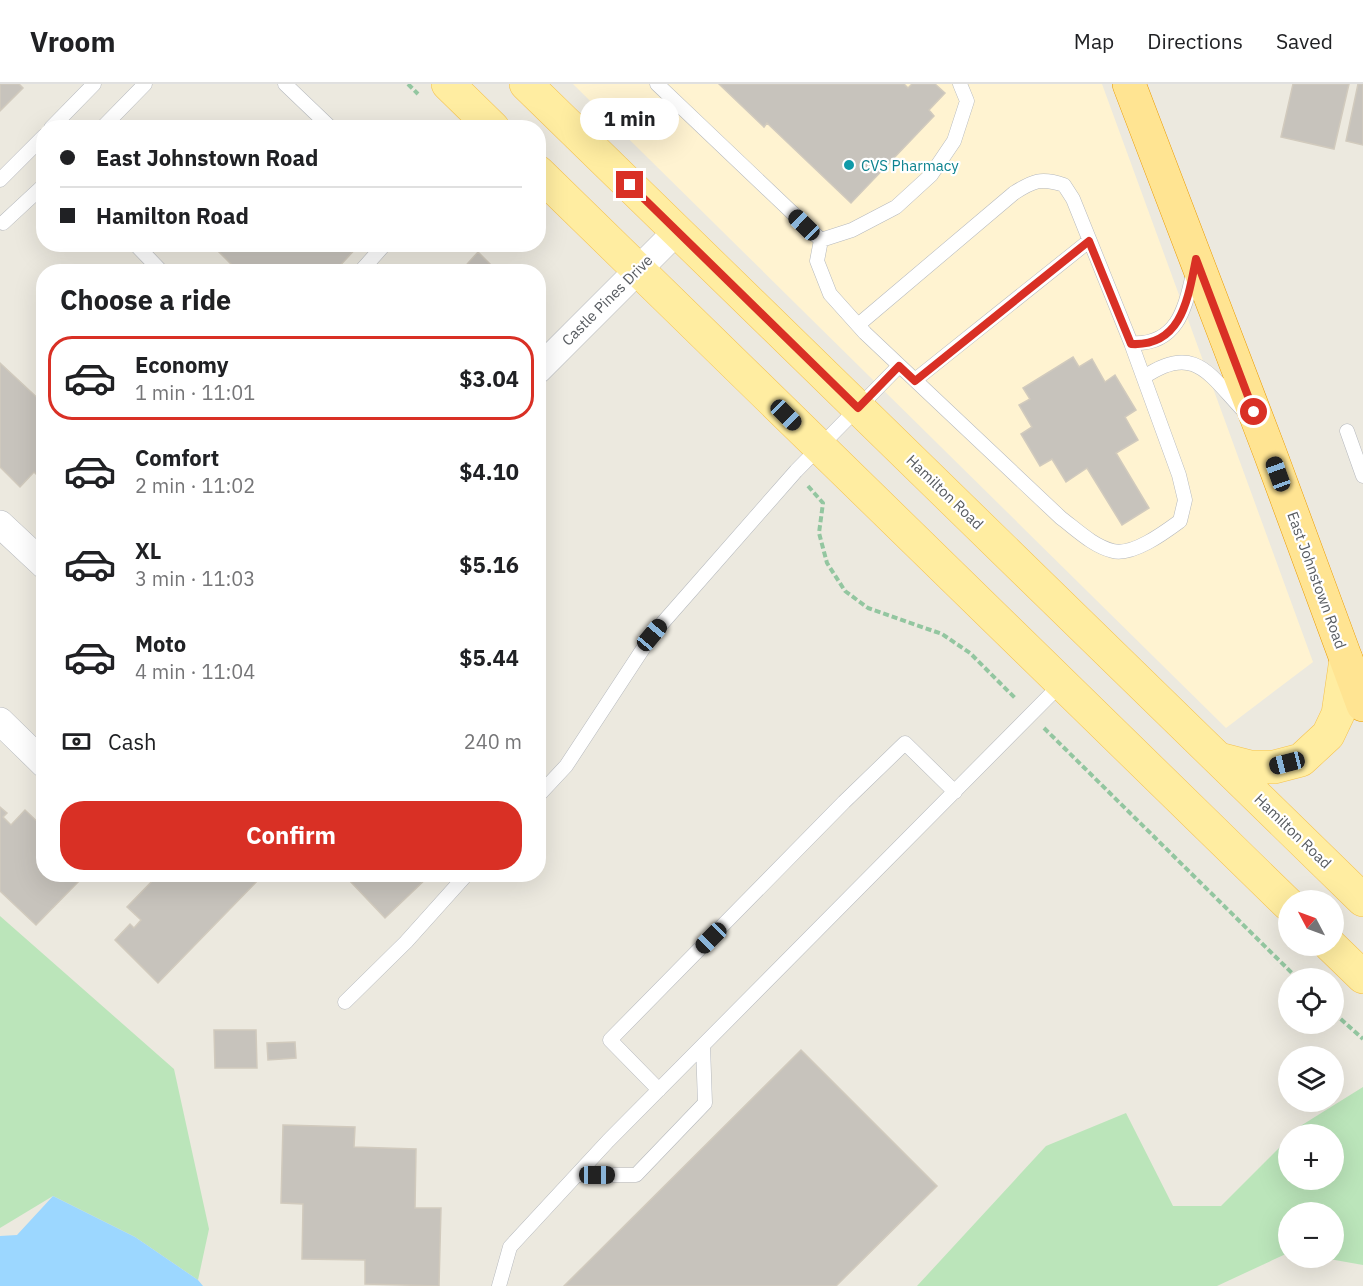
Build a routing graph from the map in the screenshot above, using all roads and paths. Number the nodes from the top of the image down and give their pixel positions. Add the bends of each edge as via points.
1 (94, 84) edge
2 (145, 84) edge
3 (285, 84) edge
4 (448, 84) edge
5 (960, 84) edge
6 (1129, 84) edge
7 (660, 85) edge
8 (536, 87) edge
9 (59, 120) edge
10 (110, 120) edge
11 (323, 120) edge
12 (485, 120) edge
13 (36, 144) edge
14 (0, 180) edge
15 (546, 180) edge
16 (36, 192) edge
17 (3, 223) dead end
18 (677, 231) junction
19 (820, 240) junction
20 (1089, 241) junction
21 (143, 252) edge
22 (378, 252) edge
23 (1196, 259) junction
24 (154, 264) edge
25 (367, 264) edge
26 (638, 269) junction
27 (858, 325) junction
28 (1131, 344) junction
29 (546, 362) edge
30 (899, 366) junction
31 (1144, 377) junction
32 (915, 381) junction
33 (858, 408) junction
34 (1261, 430) junction
35 (1347, 431) dead end
36 (819, 447) junction
37 (796, 471) junction
38 (1363, 476) edge
39 (0, 524) edge
40 (36, 558) edge
41 (1353, 663) edge
42 (1062, 683) junction
43 (1363, 705) edge
44 (1031, 715) junction
45 (0, 721) edge
46 (36, 756) edge
47 (1219, 759) junction
48 (546, 787) edge
49 (955, 792) junction
50 (460, 882) edge
51 (1278, 894) edge
52 (1363, 900) edge
53 (1341, 956) edge
54 (1287, 968) edge
55 (1363, 977) edge
56 (345, 1002) dead end
57 (1344, 1021) edge
58 (1363, 1039) edge
59 (703, 1046) junction
60 (659, 1090) junction
61 (577, 1175) junction
62 (499, 1286) edge

1 - 9 lane
2 - 10 lane
3 - 11 lane
4 - 12 main road
5 - 19 lane via 967,101 954,141 931,175 896,207 852,230
6 - 23 highway, East Johnstown Road
7 - 19 lane
8 - 18 main road, Hamilton Road
13 - 14 lane
15 - 26 main road
16 - 17 lane
18 - 26 street, Castle Pines Drive
18 - 33 main road, Hamilton Road
19 - 27 lane via 817,261 830,294
20 - 27 lane via 1064,185 1051,180 1032,181
20 - 28 lane
20 - 32 lane
21 - 24 lane
22 - 25 lane
23 - 28 lane via 1188,299 1177,323 1160,339
23 - 34 highway, East Johnstown Road
26 - 29 street, Castle Pines Drive
26 - 36 main road
27 - 30 lane
28 - 31 lane
30 - 32 lane
30 - 33 lane
31 - 32 lane via 1185,500 1180,521 1162,535 1132,549 1114,552 1089,540 1061,518
31 - 34 lane via 1170,363 1191,362 1205,370
33 - 36 lane
33 - 47 main road, Hamilton Road
34 - 41 highway, East Johnstown Road
35 - 38 lane
36 - 37 lane
36 - 42 main road
37 - 44 path via 823,503 819,533 827,563 845,591 868,608 942,634 970,653
37 - 48 lane via 652,635 566,766
39 - 40 street
41 - 43 highway, East Johnstown Road
41 - 47 main road via 1328,735 1301,760 1250,767
42 - 44 lane
42 - 51 main road
44 - 49 lane
44 - 54 path
45 - 46 street
47 - 52 main road, Hamilton Road
49 - 59 lane
49 - 60 lane via 905,743 844,802 610,1040
50 - 56 lane
53 - 55 main road
57 - 58 path
59 - 60 lane
59 - 61 lane via 705,1103 636,1175
60 - 61 lane
61 - 62 lane via 510,1247

